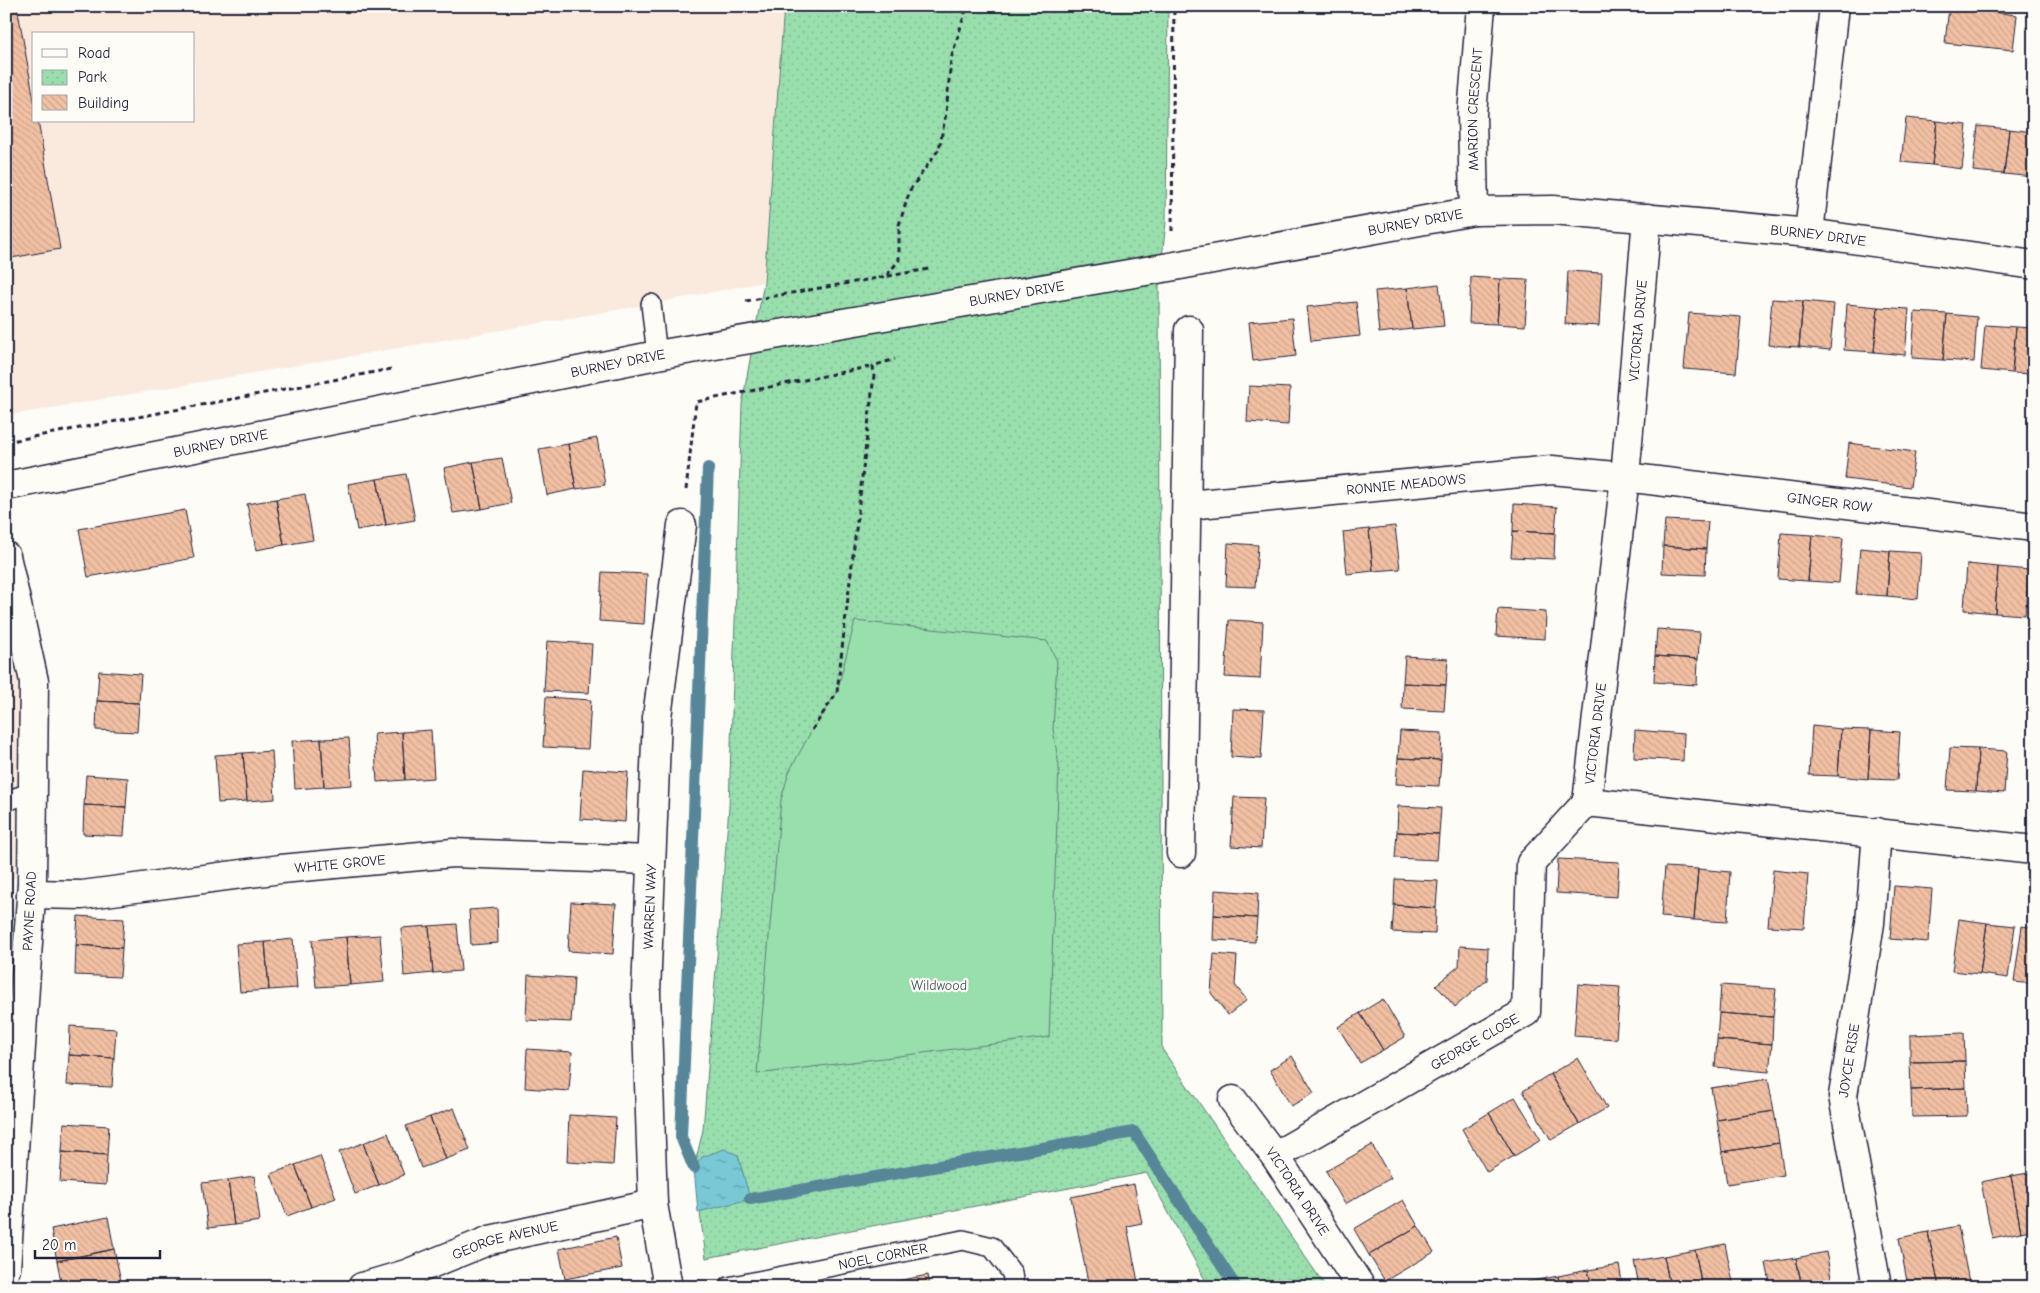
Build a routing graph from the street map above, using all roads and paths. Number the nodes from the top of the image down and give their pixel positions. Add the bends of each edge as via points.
1 (967, 6) edge
2 (1174, 6) edge
3 (1481, 6) edge
4 (1834, 6) edge
5 (1474, 211) junction
6 (1647, 218) junction
7 (1809, 233) junction
8 (1172, 236) dead end
9 (2034, 265) edge
10 (886, 275) dead end
11 (651, 304) dead end
12 (1189, 330) dead end
13 (657, 355) junction
14 (895, 360) dead end
15 (873, 366) junction
16 (1625, 477) junction
17 (6, 486) edge
18 (1188, 505) junction
19 (682, 526) joint
20 (2034, 527) edge
21 (6, 556) edge
22 (812, 730) dead end
23 (33, 792) junction
24 (6, 801) edge
25 (1587, 802) junction
26 (1877, 832) junction
27 (2034, 850) edge
28 (1181, 853) dead end
29 (651, 860) junction
30 (31, 894) junction
31 (1233, 1100) dead end
32 (1275, 1156) junction
33 (653, 1204) junction
34 (6, 1269) edge
35 (362, 1287) edge
36 (668, 1287) edge
37 (728, 1287) edge
38 (1014, 1287) edge
39 (1361, 1287) edge
40 (1877, 1287) edge

1 - 10 path via 951,59 946,113 938,149 910,190 899,225 899,260
2 - 8 path
3 - 5 street, MARION CRESCENT via 1472,114
4 - 7 street
5 - 6 street, BURNEY DRIVE via 1553,210
5 - 13 street, BURNEY DRIVE
6 - 7 street, BURNEY DRIVE
6 - 16 street, VICTORIA DRIVE
7 - 9 street, BURNEY DRIVE
11 - 13 lane
12 - 18 street
13 - 17 street, BURNEY DRIVE
14 - 15 path
15 - 19 path via 696,402
15 - 22 path via 837,692
16 - 18 street, RONNIE MEADOWS via 1552,470
16 - 20 street, GINGER ROW
16 - 25 street, VICTORIA DRIVE
18 - 28 street
19 - 29 street, WARREN WAY via 657,717
21 - 23 street, PAYNE ROAD via 34,680
23 - 24 lane
23 - 30 street, PAYNE ROAD
25 - 26 street, VICTORIA DRIVE
25 - 32 street, GEORGE CLOSE via 1531,862 1526,1012
26 - 27 street, VICTORIA DRIVE
26 - 40 street, JOYCE RISE via 1870,923 1843,1096
29 - 30 street, WHITE GROVE via 453,853 281,869 82,895
29 - 33 street, WARREN WAY via 646,993
30 - 34 street, PAYNE ROAD
31 - 32 street, VICTORIA DRIVE
32 - 39 street, VICTORIA DRIVE
33 - 35 street, GEORGE AVENUE via 490,1240 406,1274
33 - 36 street, WARREN WAY
37 - 38 lane, NOEL CORNER via 963,1240 992,1247 1012,1273

